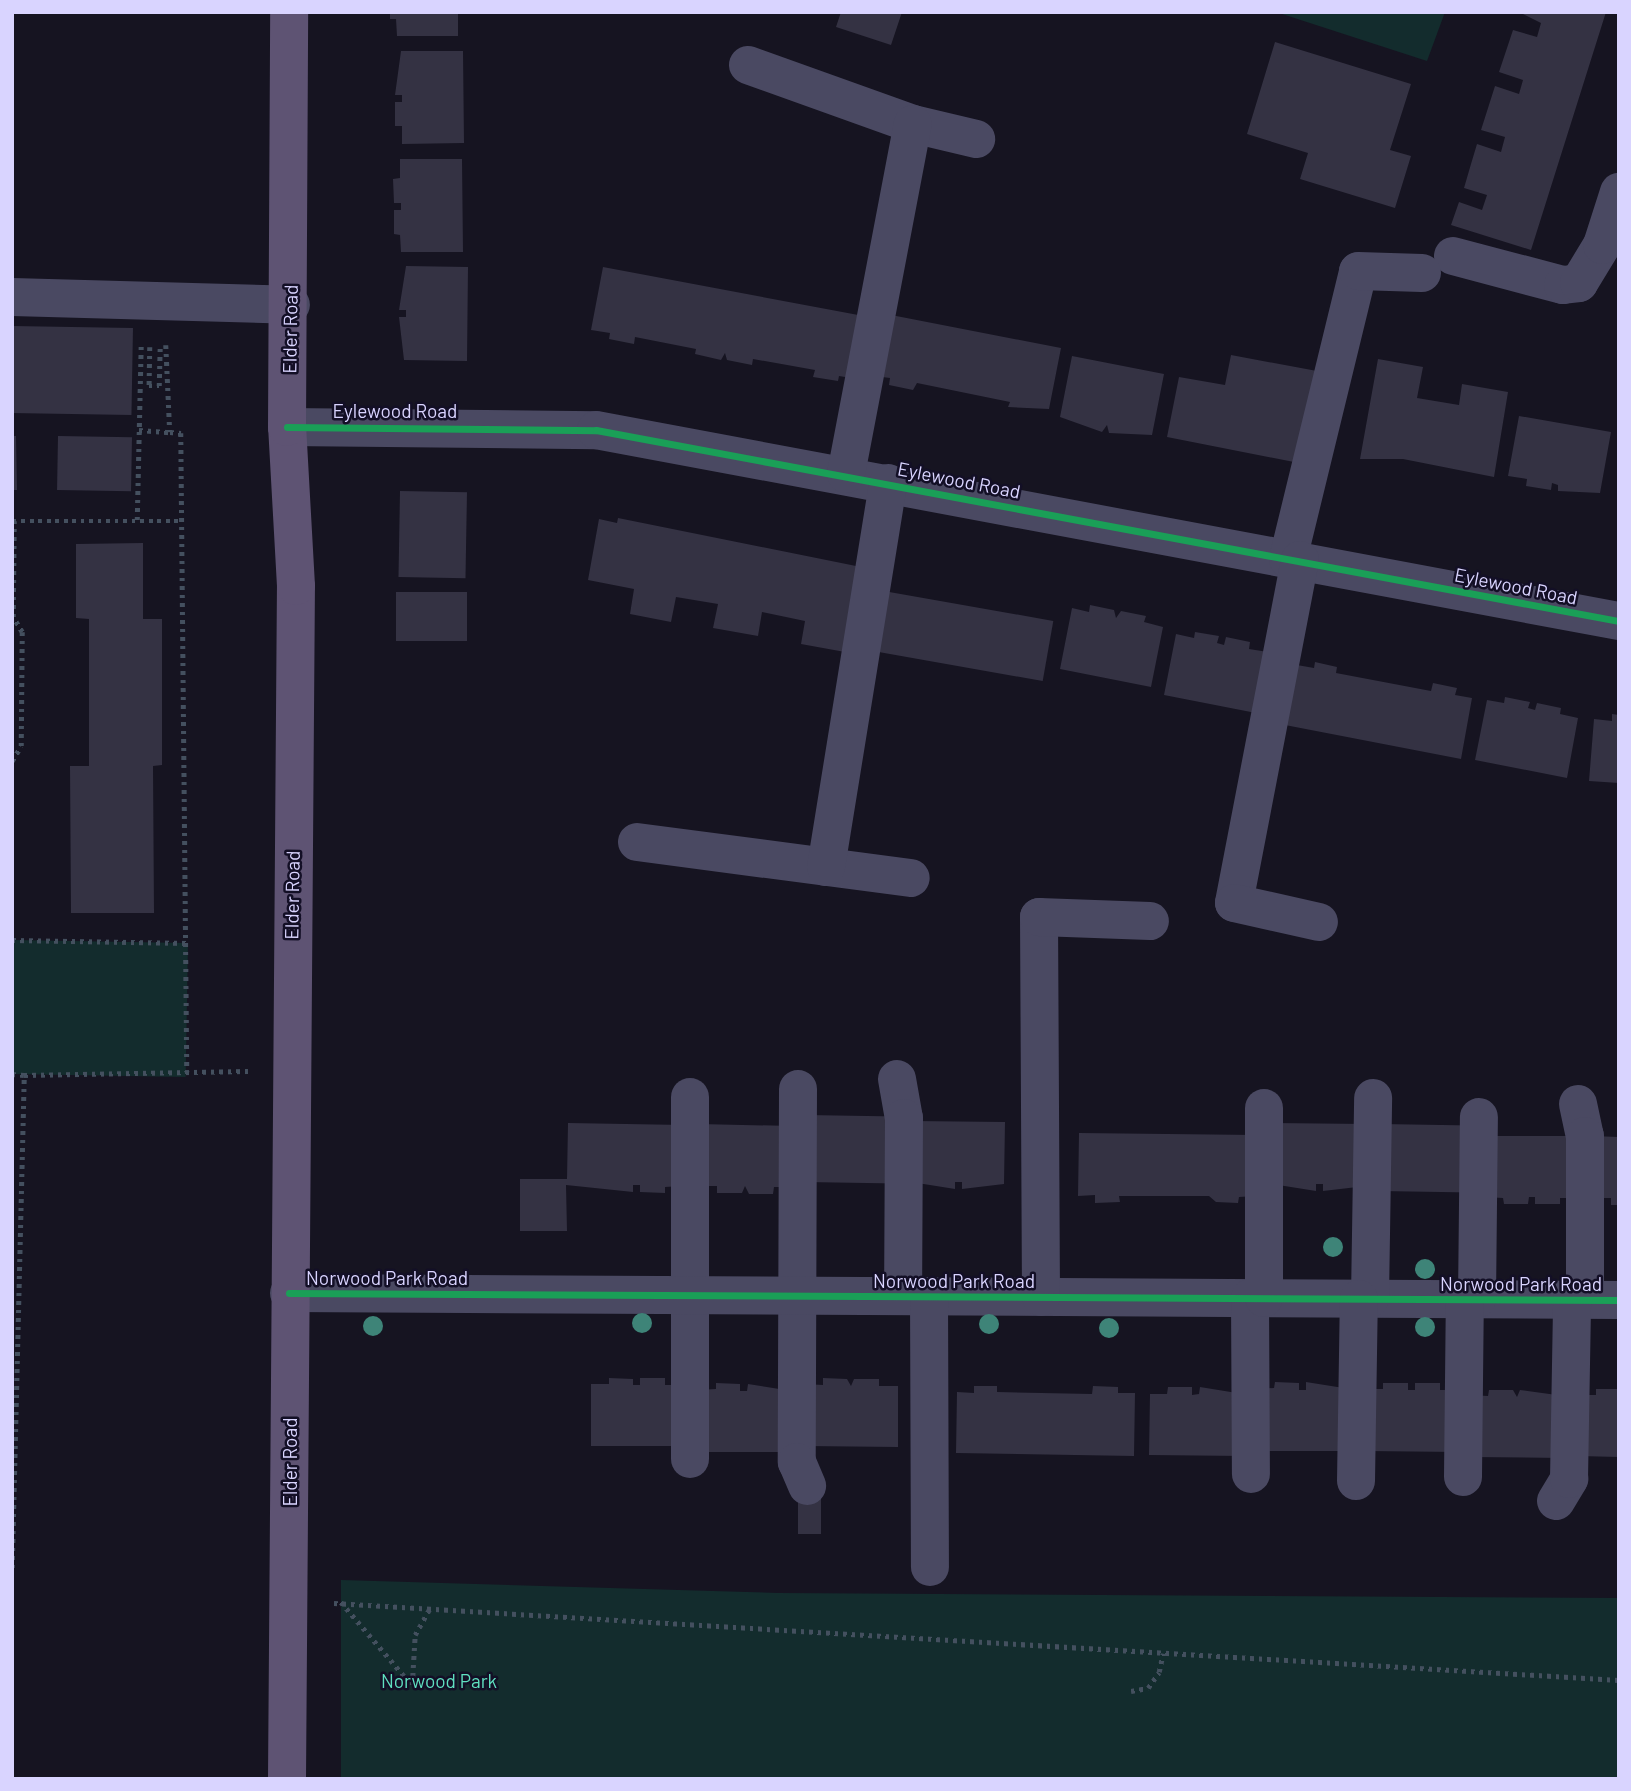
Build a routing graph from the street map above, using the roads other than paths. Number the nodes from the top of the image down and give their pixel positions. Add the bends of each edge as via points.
1 (289, 12) edge
2 (748, 65) dead end
3 (913, 124) junction
4 (976, 139) dead end
5 (1619, 192) edge
6 (12, 297) edge
7 (291, 305) junction
8 (287, 427) junction
9 (846, 474) junction
10 (888, 483) junction
11 (1294, 560) junction
12 (1619, 621) edge
13 (637, 842) dead end
14 (826, 867) junction
15 (911, 878) dead end
16 (1150, 921) dead end
17 (1319, 922) dead end
18 (897, 1079) dead end
19 (798, 1089) dead end
20 (690, 1097) dead end
21 (1373, 1098) dead end
22 (1578, 1104) dead end
23 (1264, 1108) dead end
24 (1479, 1116) dead end
25 (289, 1293) junction
26 (690, 1295) junction
27 (798, 1296) junction
28 (916, 1296) junction
29 (1041, 1297) junction
30 (1257, 1298) junction
31 (1365, 1298) junction
32 (1471, 1299) junction
33 (1592, 1300) edge
34 (690, 1459) dead end
35 (1251, 1474) dead end
36 (1463, 1477) dead end
37 (1356, 1481) dead end
38 (807, 1486) dead end
39 (1556, 1501) dead end
40 (930, 1567) dead end
41 (287, 1779) edge

1 - 7 main road, Elder Road
2 - 3 street
3 - 4 street
3 - 9 street
5 - 11 street via 1602,245 1579,283 1563,285 1437,265 1358,271
6 - 7 street via 161,316
7 - 8 main road, Elder Road
8 - 9 street, Eylewood Road via 596,430
8 - 25 main road, Elder Road via 296,586
9 - 10 street, Eylewood Road
10 - 11 street, Eylewood Road
10 - 14 street
11 - 12 street, Eylewood Road
11 - 17 street via 1234,903
13 - 14 street
14 - 15 street
16 - 29 street via 1039,917
18 - 28 street via 904,1118
19 - 27 street
20 - 26 street
21 - 31 street
22 - 33 street via 1585,1136
23 - 30 street
24 - 32 street
25 - 26 street, Norwood Park Road
25 - 41 main road, Elder Road
26 - 27 street, Norwood Park Road
26 - 34 street
27 - 28 street, Norwood Park Road
27 - 38 street via 797,1462
28 - 29 street, Norwood Park Road
28 - 40 street
29 - 30 street, Norwood Park Road
30 - 31 street, Norwood Park Road
30 - 35 street
31 - 32 street, Norwood Park Road
31 - 37 street
32 - 33 street, Norwood Park Road
32 - 36 street
33 - 39 street via 1569,1479

